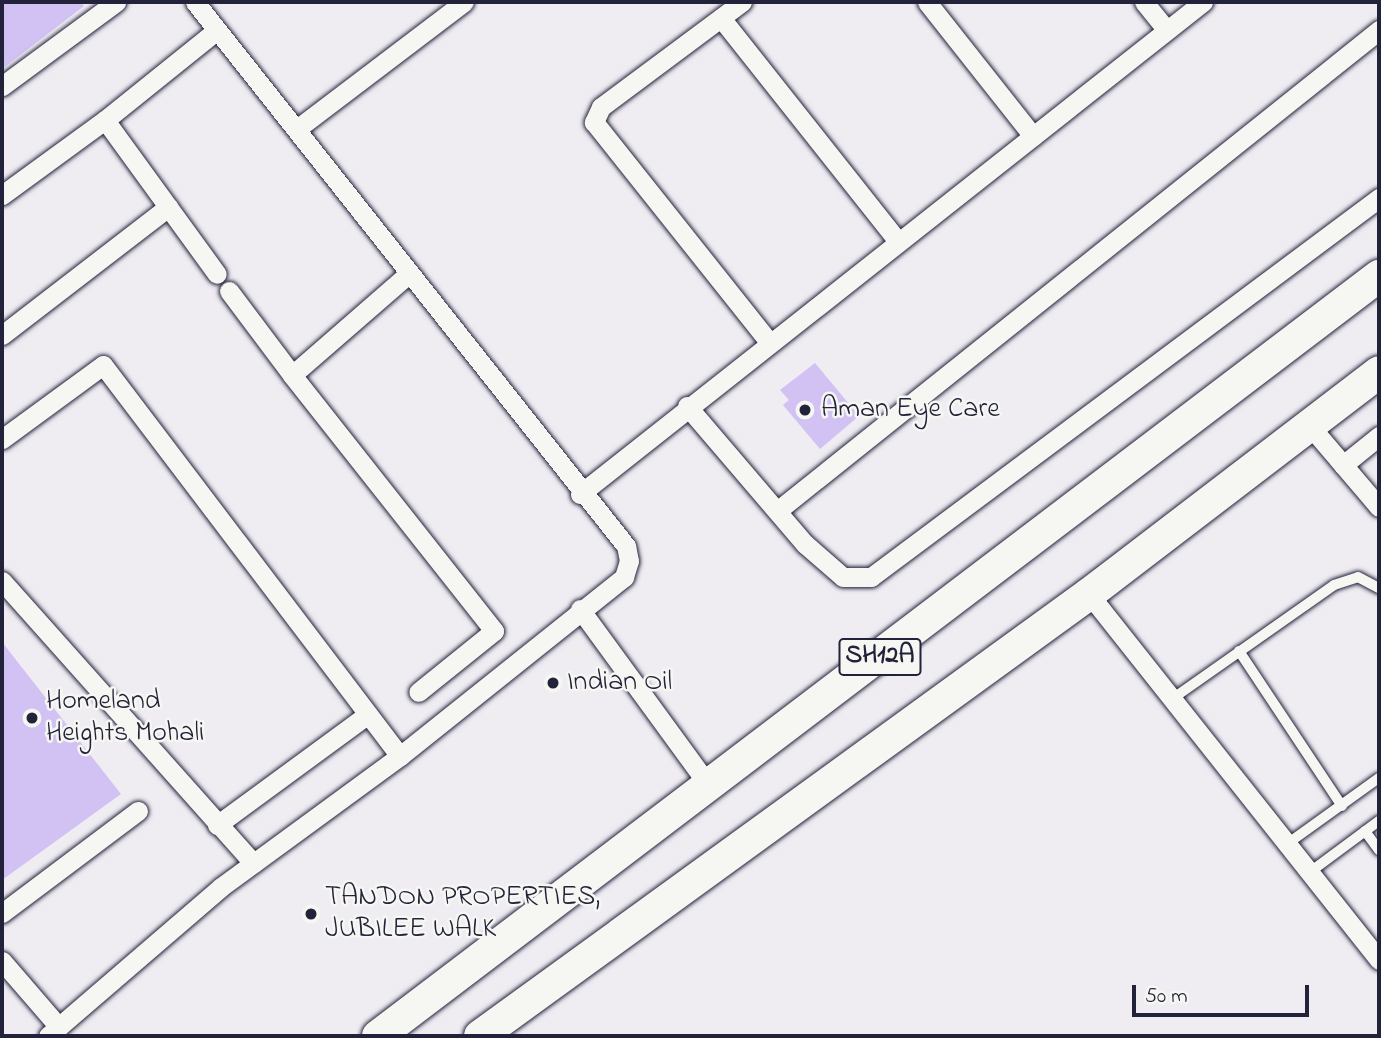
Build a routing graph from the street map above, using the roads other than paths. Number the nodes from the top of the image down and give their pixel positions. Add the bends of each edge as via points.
1 (116, 2) edge
2 (195, 2) edge
3 (464, 2) edge
4 (742, 2) edge
5 (927, 2) edge
6 (1144, 2) edge
7 (1203, 2) edge
8 (721, 18) junction
9 (216, 30) junction
10 (1167, 30) junction
11 (1379, 30) edge
12 (2, 86) edge
13 (105, 120) junction
14 (298, 128) junction
15 (1033, 135) junction
16 (2, 195) edge
17 (1379, 198) edge
18 (168, 207) junction
19 (898, 241) junction
20 (217, 274) dead end
21 (406, 276) junction
22 (1379, 276) edge
23 (229, 291) dead end
24 (2, 335) edge
25 (769, 342) junction
26 (1379, 372) edge
27 (292, 375) junction
28 (687, 406) junction
29 (1310, 426) junction
30 (1379, 436) edge
31 (2, 439) edge
32 (1343, 465) junction
33 (580, 494) junction
34 (1379, 507) edge
35 (776, 511) junction
36 (2, 581) edge
37 (1379, 588) edge
38 (1089, 594) junction
39 (580, 609) junction
40 (1239, 651) junction
41 (418, 692) dead end
42 (1172, 699) junction
43 (374, 722) junction
44 (400, 756) junction
45 (1379, 778) edge
46 (710, 787) junction
47 (1342, 806) junction
48 (138, 811) dead end
49 (1379, 821) edge
50 (223, 831) junction
51 (1365, 831) junction
52 (1287, 844) junction
53 (1379, 850) edge
54 (253, 863) junction
55 (1310, 873) junction
56 (2, 913) edge
57 (1379, 960) edge
58 (2, 961) edge
59 (53, 1032) edge
60 (378, 1036) edge
61 (480, 1036) edge

1 - 12 street
2 - 9 street
3 - 14 street
4 - 8 street
5 - 15 street
6 - 10 street
7 - 10 street
8 - 19 street
8 - 25 street via 601,107 594,122
9 - 13 street
9 - 14 street
10 - 15 street
11 - 35 street
13 - 16 street
13 - 18 street
14 - 21 street
15 - 19 street
17 - 35 street via 871,577 843,577
18 - 20 street
18 - 24 street
19 - 25 street
21 - 27 street
21 - 33 street
22 - 46 main road, SH12A
23 - 27 street
25 - 28 street
26 - 29 main road, SH12A
27 - 41 street via 494,631
28 - 33 street
28 - 35 street
29 - 32 street
29 - 38 main road, SH12A
30 - 32 street
31 - 43 street via 103,365
32 - 34 street
33 - 39 street via 626,545 629,561 624,577
36 - 50 street
37 - 40 lane via 1348,578
38 - 42 street
38 - 61 main road, SH12A
39 - 44 street
39 - 46 street
40 - 42 lane
40 - 47 lane
42 - 52 street
43 - 44 street
43 - 50 street
44 - 54 street
45 - 47 lane
46 - 60 main road, SH12A
47 - 52 lane
48 - 56 street
49 - 51 lane
50 - 54 street
51 - 53 lane
51 - 55 lane
52 - 55 street
54 - 59 street
55 - 57 street
58 - 59 street

